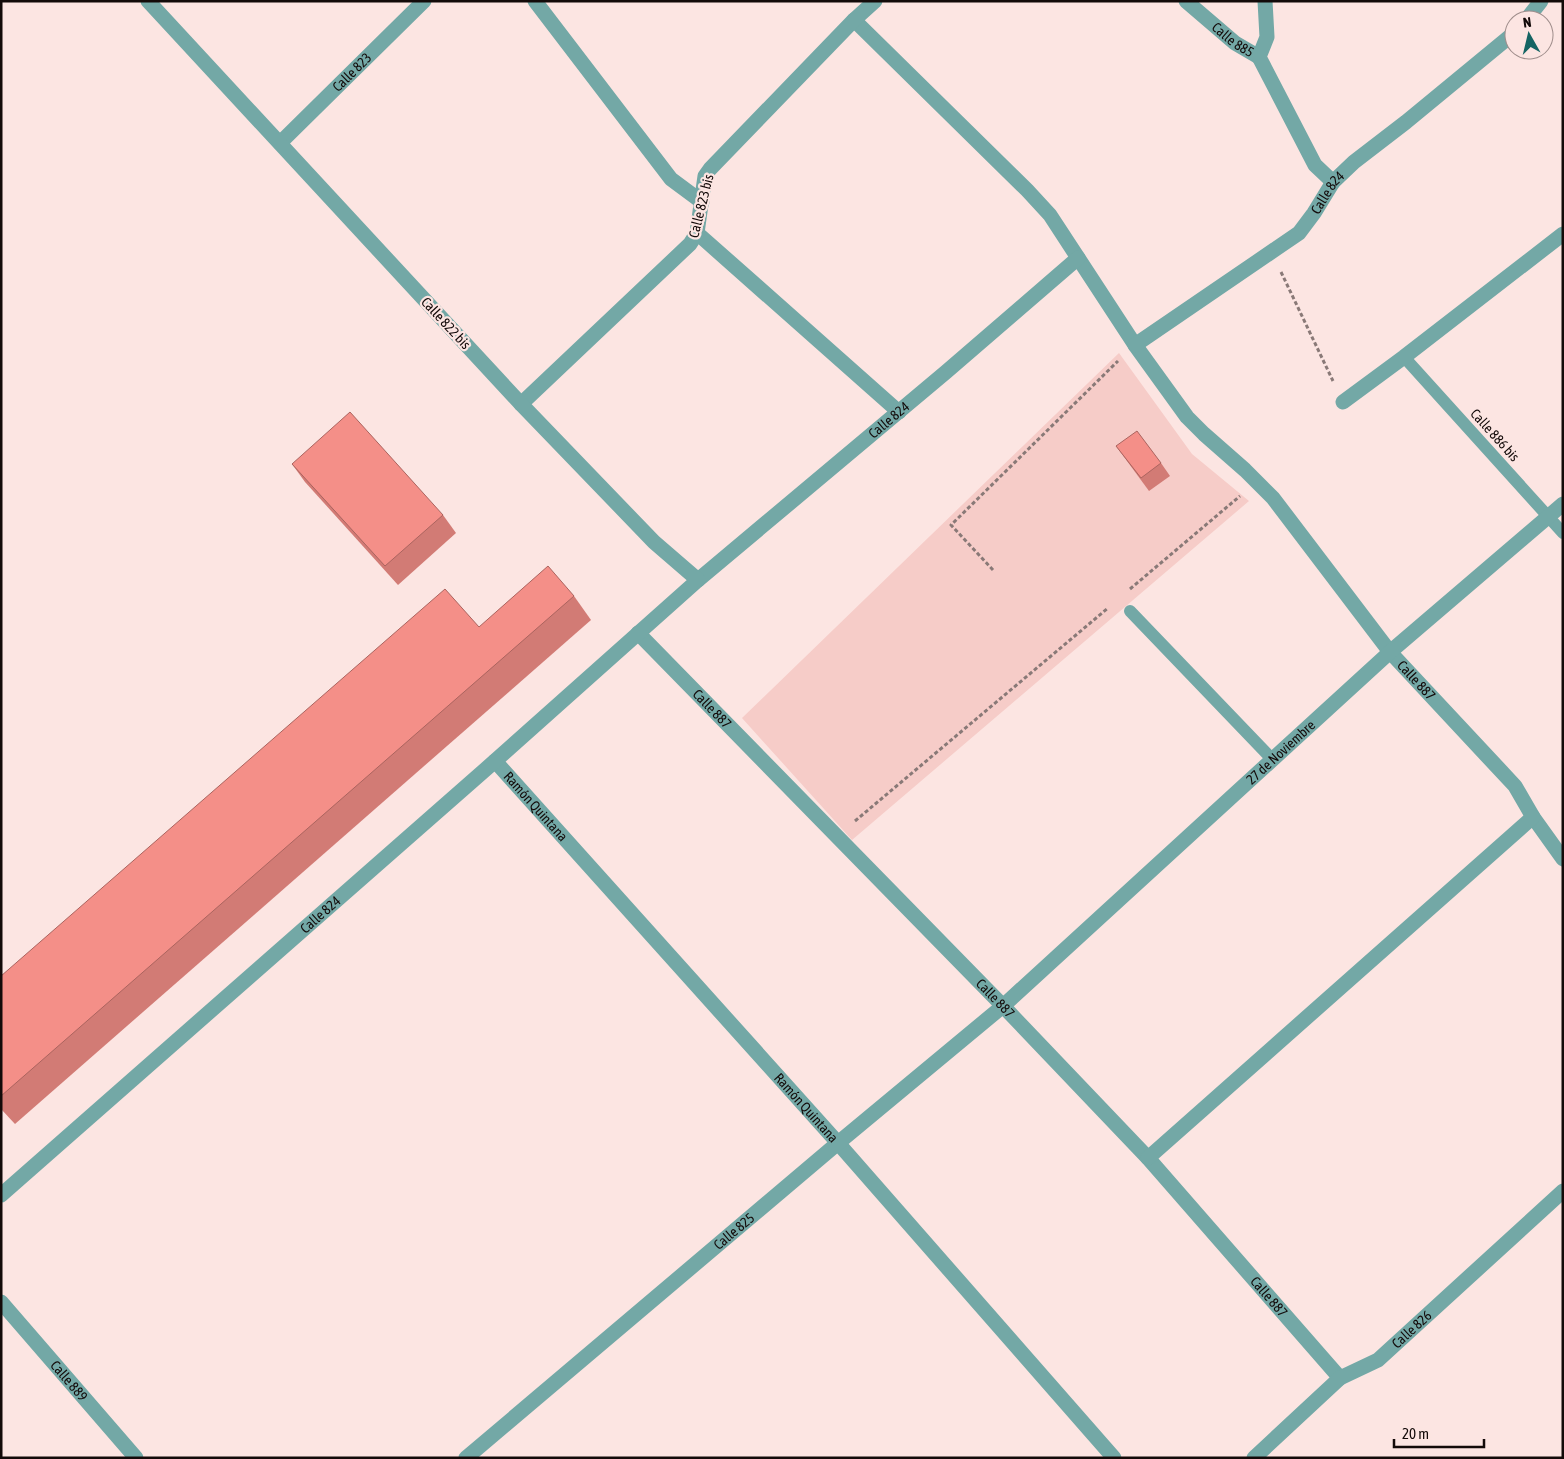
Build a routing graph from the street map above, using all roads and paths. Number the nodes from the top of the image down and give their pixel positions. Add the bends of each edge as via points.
1 (148, 1) edge
2 (424, 1) edge
3 (535, 1) edge
4 (875, 1) edge
5 (1186, 1) edge
6 (1265, 1) edge
7 (854, 20) junction
8 (1504, 41) edge
9 (1259, 57) junction
10 (280, 143) junction
11 (1333, 182) junction
12 (702, 202) junction
13 (696, 233) junction
14 (1563, 234) edge
15 (1271, 252) junction
16 (1078, 258) junction
17 (1135, 345) junction
18 (1404, 357) junction
19 (1343, 402) joint
20 (521, 404) junction
21 (899, 412) junction
22 (1257, 482) junction
23 (1563, 504) edge
24 (1548, 517) junction
25 (1563, 533) edge
26 (993, 570) dead end
27 (698, 580) junction
28 (1127, 591) dead end
29 (1112, 604) dead end
30 (1130, 610) dead end
31 (638, 633) junction
32 (1390, 652) junction
33 (1272, 759) junction
34 (495, 761) junction
35 (1533, 817) junction
36 (837, 836) junction
37 (1563, 860) edge
38 (1003, 1006) junction
39 (838, 1142) junction
40 (1148, 1158) junction
41 (1563, 1191) edge
42 (1, 1195) edge
43 (1, 1302) edge
44 (1340, 1378) junction
45 (136, 1458) edge
46 (466, 1458) edge
47 (1114, 1458) edge
48 (1254, 1458) edge

1 - 10 street, Calle 822 bis
2 - 10 street, Calle 823
3 - 12 street via 671,179
4 - 7 street, Calle 823 bis
5 - 9 street, Calle 885 via 1234,43
6 - 9 street via 1267,37
7 - 12 street, Calle 823 bis via 710,169 705,176
7 - 16 street, Calle 887 via 1027,190 1050,215
8 - 11 street, Calle 824
9 - 11 street via 1314,165
10 - 20 street, Calle 822 bis
11 - 15 street, Calle 824 via 1299,233
12 - 13 street, Calle 823 bis
13 - 20 street, Calle 823 bis via 690,244
13 - 21 street
14 - 18 street
15 - 17 street, Calle 824
15 - 19 path
16 - 17 street, Calle 887
16 - 21 street, Calle 824
17 - 22 street, Calle 887 via 1187,417
17 - 26 path via 951,526
18 - 19 street
18 - 24 lane, Calle 886 bis
20 - 27 street, Calle 822 bis via 654,542
21 - 27 street, Calle 824
22 - 28 path
22 - 32 street, Calle 887
23 - 24 street, 27 de Noviembre
24 - 25 lane, Calle 886 bis
24 - 32 street, 27 de Noviembre
27 - 31 street
29 - 36 path
30 - 33 lane
31 - 34 street, Calle 824
31 - 36 street, Calle 887
32 - 33 street, 27 de Noviembre
32 - 35 street, Calle 887 via 1515,786
33 - 38 street, 27 de Noviembre
34 - 39 street, Ramón Quintana
34 - 42 street, Calle 824
35 - 37 street, Calle 887
35 - 40 street
36 - 38 street, Calle 887
38 - 39 street, Calle 825
38 - 40 street, Calle 887
39 - 46 street, Calle 825
39 - 47 street, Ramón Quintana
40 - 44 street, Calle 887
41 - 44 street, Calle 826 via 1378,1360
43 - 45 street, Calle 889
44 - 48 street, Calle 826

